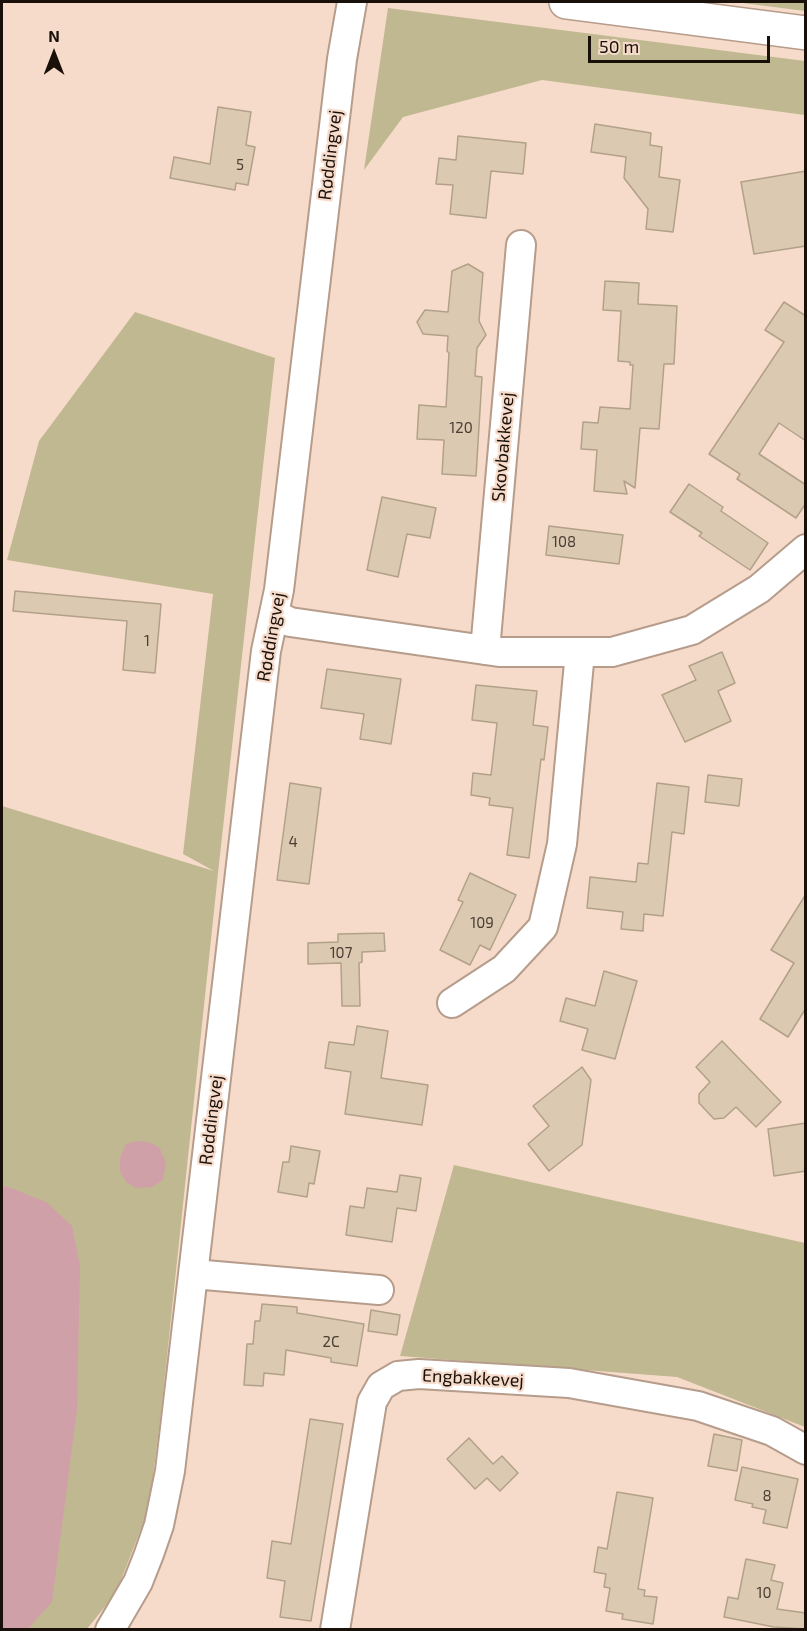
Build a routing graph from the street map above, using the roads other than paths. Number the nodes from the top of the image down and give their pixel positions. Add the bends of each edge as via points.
1 (352, 2) edge
2 (566, 2) edge
3 (806, 33) edge
4 (521, 245) dead end
5 (806, 549) edge
6 (274, 614) junction
7 (485, 650) junction
8 (580, 651) junction
9 (452, 1003) dead end
10 (193, 1274) junction
11 (380, 1290) dead end
12 (806, 1450) edge
13 (110, 1629) edge
14 (335, 1629) edge

1 - 6 street, Røddingvej via 340,71
2 - 3 main road
4 - 7 street, Skovbakkevej
5 - 8 street via 759,589 692,630 612,651
6 - 7 street via 290,622
6 - 10 street, Røddingvej via 266,651
7 - 8 street
8 - 9 street via 562,844 543,927 504,969
10 - 11 street
10 - 13 street, Røddingvej via 161,1517 138,1581
12 - 14 street, Engbakkevej via 772,1431 698,1406 569,1383 398,1376 381,1386 372,1402

